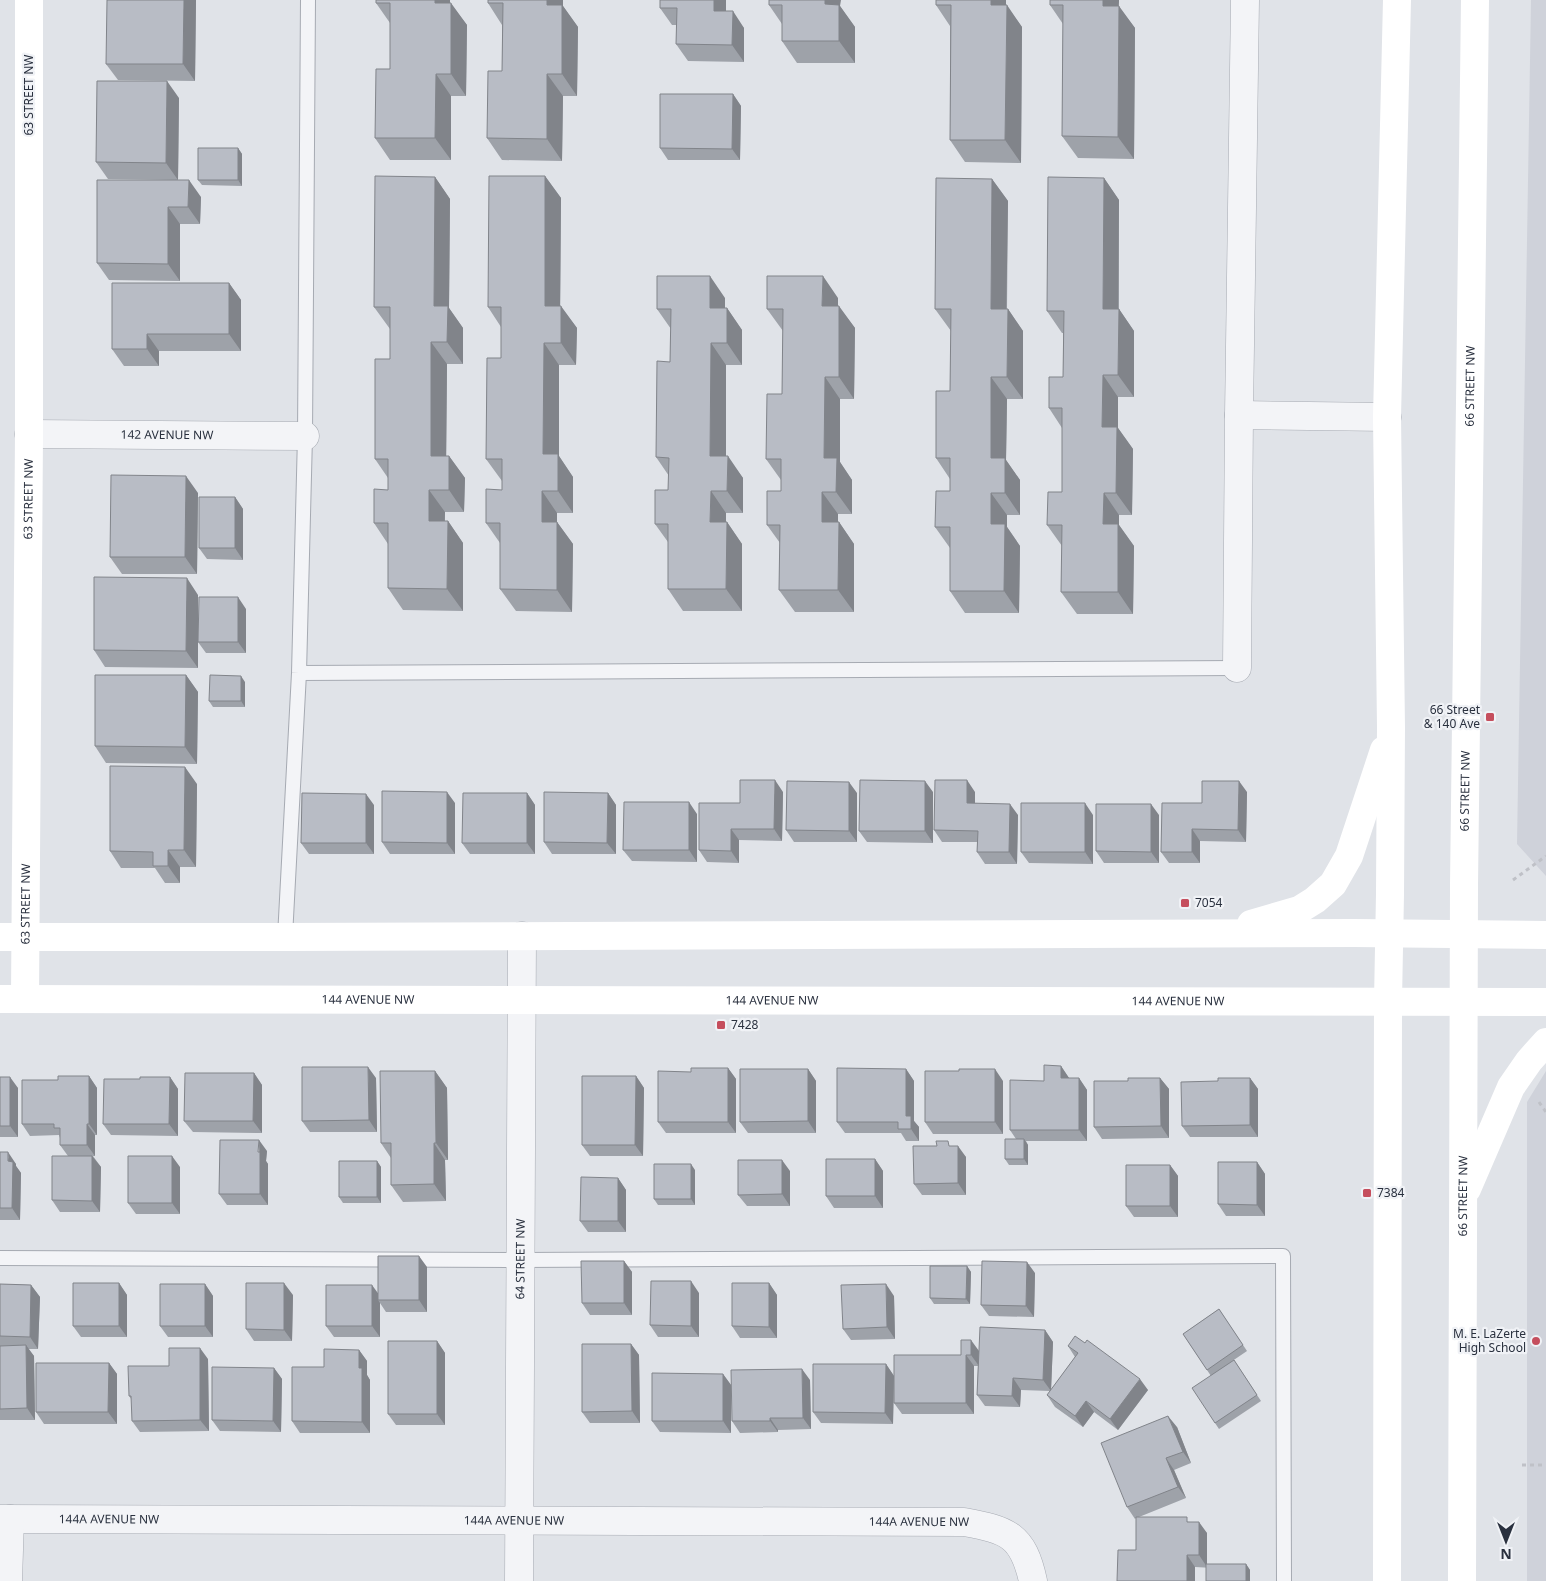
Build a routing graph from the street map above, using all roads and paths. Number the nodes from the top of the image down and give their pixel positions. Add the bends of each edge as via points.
1 (29, 0) edge
2 (308, 0) edge
3 (1246, 0) edge
4 (1396, 0) edge
5 (1476, 0) edge
6 (1239, 415) junction
7 (1387, 417) junction
8 (29, 434) junction
9 (305, 436) junction
10 (1237, 668) joint
11 (299, 673) junction
12 (1391, 727) junction
13 (1546, 856) edge
14 (1513, 880) dead end
15 (1212, 934) junction
16 (1389, 934) junction
17 (1464, 934) junction
18 (1546, 935) edge
19 (13, 936) edge
20 (522, 936) junction
21 (285, 937) junction
22 (12, 999) edge
23 (522, 1001) junction
24 (1388, 1002) junction
25 (1463, 1002) junction
26 (1546, 1002) edge
27 (1546, 1042) edge
28 (1463, 1200) junction
29 (0, 1258) edge
30 (521, 1260) junction
31 (1522, 1465) dead end
32 (1546, 1466) edge
33 (5, 1519) edge
34 (520, 1520) junction
35 (8, 1581) edge
36 (519, 1581) edge
37 (1033, 1581) edge
38 (1284, 1581) edge
39 (1387, 1581) edge
40 (1462, 1581) edge

1 - 8 street, 63 STREET NW
2 - 9 lane
3 - 6 street
4 - 7 street
5 - 17 street, 66 STREET NW
6 - 7 street
6 - 10 street
7 - 12 street
8 - 9 street, 142 AVENUE NW
8 - 19 street, 63 STREET NW
9 - 11 lane
10 - 11 lane
11 - 21 lane
12 - 15 street via 1349,856 1333,884 1299,910
12 - 16 street
13 - 14 path
15 - 16 street
15 - 20 street
16 - 17 street
16 - 24 street
17 - 18 street
17 - 25 street, 66 STREET NW
19 - 21 street
19 - 22 street, 63 STREET NW
20 - 21 street
20 - 23 street, 64 STREET NW
22 - 23 street, 144 AVENUE NW
23 - 24 street, 144 AVENUE NW
23 - 30 street, 64 STREET NW
24 - 25 street, 144 AVENUE NW
24 - 39 street
25 - 26 street, 144 AVENUE NW
25 - 28 street, 66 STREET NW
27 - 28 street via 1511,1087
28 - 40 street, 66 STREET NW
29 - 30 lane
30 - 34 street, 64 STREET NW
30 - 38 lane via 1283,1256
31 - 32 path
33 - 34 street, 144A AVENUE NW
33 - 35 street
34 - 36 street, 64 STREET NW
34 - 37 street, 144A AVENUE NW via 964,1522 1007,1533 1021,1545

